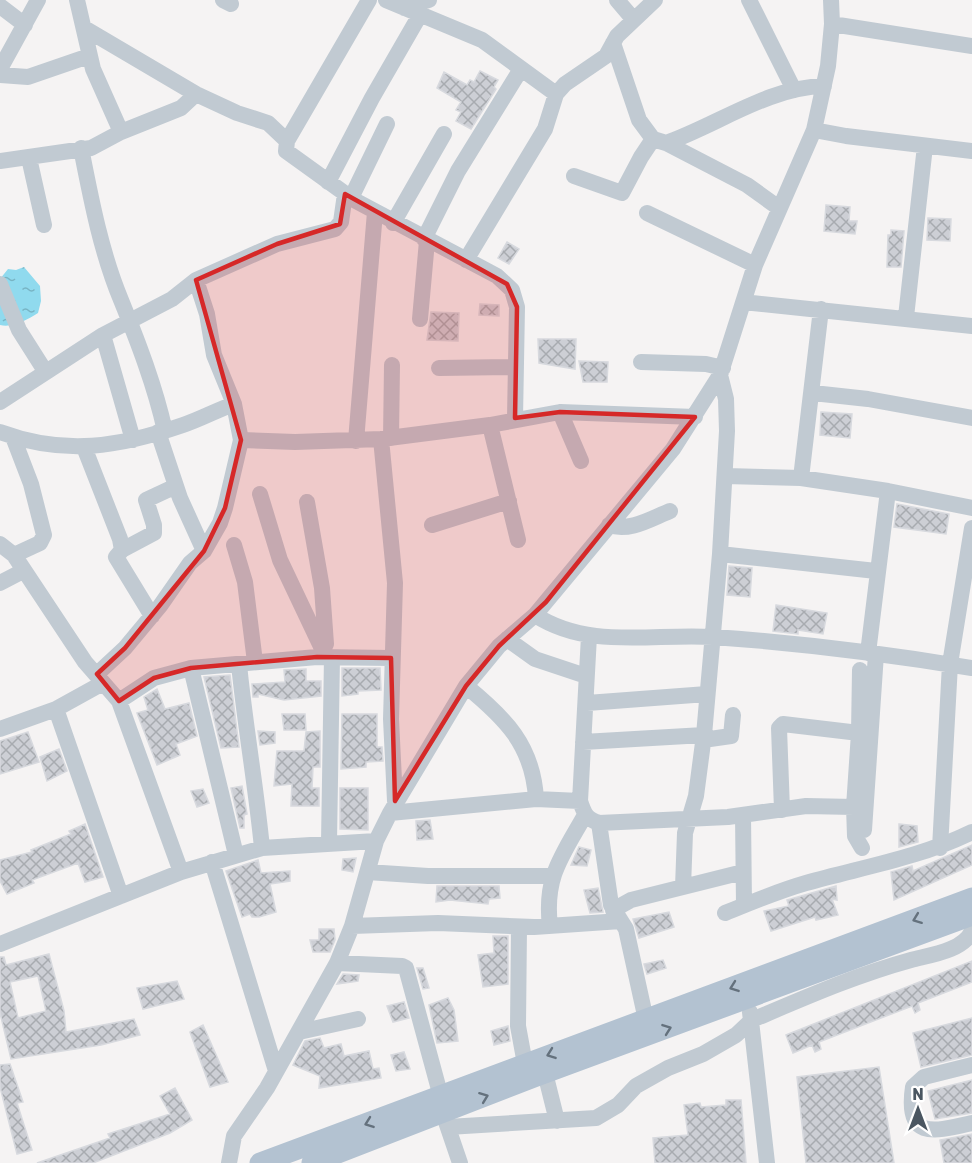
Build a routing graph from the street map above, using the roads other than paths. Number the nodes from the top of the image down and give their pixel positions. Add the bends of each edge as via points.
1 (38, 0) edge
2 (77, 0) edge
3 (369, 0) edge
4 (386, 0) edge
5 (617, 0) edge
6 (655, 0) edge
7 (749, 0) edge
8 (831, 0) edge
9 (0, 6) edge
10 (425, 6) edge
11 (634, 20) junction
12 (832, 24) junction
13 (25, 25) junction
14 (84, 27) junction
15 (613, 44) junction
16 (972, 46) edge
17 (89, 56) junction
18 (0, 69) edge
19 (521, 69) junction
20 (0, 75) edge
21 (824, 86) junction
22 (794, 90) junction
23 (196, 94) junction
24 (556, 94) junction
25 (387, 124) dead end
26 (814, 130) junction
27 (121, 132) junction
28 (444, 134) dead end
29 (287, 141) junction
30 (659, 141) junction
31 (925, 146) junction
32 (81, 148) junction
33 (972, 151) edge
34 (29, 158) junction
35 (0, 161) edge
36 (574, 176) dead end
37 (328, 182) junction
38 (348, 196) junction
39 (779, 208) junction
40 (375, 212) junction
41 (647, 213) dead end
42 (393, 223) junction
43 (44, 225) dead end
44 (425, 240) junction
45 (466, 260) junction
46 (755, 265) junction
47 (196, 280) junction
48 (0, 284) edge
49 (743, 302) junction
50 (821, 309) junction
51 (906, 317) junction
52 (130, 319) junction
53 (420, 319) dead end
54 (972, 327) edge
55 (103, 335) junction
56 (641, 362) dead end
57 (392, 365) dead end
58 (515, 367) junction
59 (439, 368) dead end
60 (45, 371) junction
61 (722, 371) junction
62 (813, 393) junction
63 (0, 402) edge
64 (234, 404) junction
65 (560, 412) junction
66 (695, 417) junction
67 (515, 418) junction
68 (972, 418) edge
69 (490, 425) junction
70 (161, 431) junction
71 (6, 434) edge
72 (386, 438) junction
73 (133, 440) junction
74 (241, 440) junction
75 (356, 441) junction
76 (84, 447) junction
77 (581, 461) dead end
78 (725, 476) junction
79 (801, 478) junction
80 (176, 486) junction
81 (888, 491) junction
82 (260, 494) dead end
83 (509, 501) junction
84 (307, 502) dead end
85 (972, 508) edge
86 (670, 511) dead end
87 (432, 525) dead end
88 (609, 525) junction
89 (972, 528) edge
90 (518, 540) dead end
91 (0, 544) edge
92 (234, 545) dead end
93 (122, 550) junction
94 (204, 550) junction
95 (720, 554) junction
96 (14, 555) junction
97 (23, 571) junction
98 (876, 571) junction
99 (969, 578) edge
100 (0, 583) edge
101 (535, 615) junction
102 (152, 616) junction
103 (589, 636) junction
104 (713, 637) junction
105 (507, 639) junction
106 (872, 654) junction
107 (327, 655) junction
108 (391, 658) junction
109 (247, 663) junction
110 (950, 664) junction
111 (191, 668) junction
112 (972, 668) edge
113 (860, 670) dead end
114 (586, 676) junction
115 (100, 678) junction
116 (466, 686) junction
117 (707, 694) junction
118 (119, 701) junction
119 (587, 703) junction
120 (56, 709) junction
121 (733, 715) dead end
122 (0, 729) edge
123 (859, 733) junction
124 (704, 737) junction
125 (583, 742) junction
126 (536, 799) junction
127 (393, 807) junction
128 (854, 807) junction
129 (782, 810) junction
130 (588, 813) junction
131 (743, 815) junction
132 (691, 817) junction
133 (972, 832) edge
134 (376, 841) junction
135 (329, 842) junction
136 (262, 848) junction
137 (862, 848) junction
138 (940, 848) junction
139 (236, 855) junction
140 (212, 862) junction
141 (860, 870) junction
142 (181, 872) junction
143 (367, 872) junction
144 (743, 872) junction
145 (551, 876) junction
146 (683, 886) junction
147 (121, 896) junction
148 (972, 898) edge
149 (744, 905) junction
150 (725, 913) dead end
151 (617, 915) junction
152 (972, 915) edge
153 (352, 926) junction
154 (550, 926) junction
155 (519, 927) junction
156 (972, 931) edge
157 (0, 944) edge
158 (337, 963) junction
159 (748, 998) junction
160 (358, 1019) dead end
161 (645, 1020) junction
162 (752, 1020) junction
163 (299, 1032) junction
164 (525, 1064) junction
165 (972, 1065) edge
166 (276, 1071) junction
167 (545, 1073) junction
168 (444, 1112) junction
169 (557, 1121) junction
170 (972, 1123) edge
171 (229, 1163) edge
172 (260, 1163) edge
173 (312, 1163) edge
174 (460, 1163) edge
175 (767, 1163) edge

1 - 13 street
2 - 14 street
3 - 29 street
4 - 10 street via 404,8
5 - 11 street
6 - 11 street
7 - 22 street
8 - 12 street
9 - 13 street
10 - 19 street via 498,49
10 - 37 street
11 - 15 street
12 - 16 street
12 - 21 street
13 - 18 street
14 - 17 street
14 - 23 street
15 - 24 street via 606,56
15 - 30 street via 639,120
17 - 20 street via 28,77
17 - 27 street
19 - 24 street
19 - 44 street via 458,171
21 - 22 street
21 - 26 street
22 - 30 street
23 - 27 street via 181,108
23 - 29 street via 268,123
24 - 45 street via 545,129
25 - 38 street
26 - 31 street
26 - 39 street
27 - 32 street via 91,148
28 - 42 street
29 - 37 street via 288,154
30 - 36 street via 640,157 622,193
30 - 39 street via 747,185
31 - 33 street
31 - 51 street
32 - 34 street
32 - 52 street via 105,251
34 - 35 street
34 - 43 street
37 - 38 street
38 - 40 street
38 - 47 street via 341,222 335,229 277,244
39 - 46 street
40 - 42 street
40 - 75 street
41 - 46 street
42 - 44 street
44 - 45 street
44 - 53 street
45 - 58 street via 497,276 515,296
46 - 49 street
47 - 52 street via 163,305
47 - 64 street via 214,355
48 - 60 street via 19,330
49 - 50 street
49 - 61 street
50 - 51 street
50 - 62 street
51 - 54 street
52 - 55 street
52 - 70 street
55 - 60 street
55 - 73 street
56 - 61 street via 706,364
57 - 72 street
58 - 59 street
58 - 67 street
60 - 63 street
61 - 66 street
61 - 78 street via 726,399
62 - 68 street
62 - 79 street
64 - 70 street
64 - 74 street
65 - 66 street
65 - 67 street
65 - 77 street
66 - 88 street
67 - 69 street
69 - 72 street
69 - 83 street
70 - 73 street
70 - 80 street
71 - 76 street via 38,444
71 - 96 street via 32,484 44,535 40,543
72 - 75 street
72 - 108 street via 395,583
73 - 76 street
74 - 75 street
74 - 94 street via 220,523
76 - 93 street
78 - 79 street
78 - 95 street
79 - 81 street
80 - 93 street via 146,500 154,533
80 - 94 street
81 - 85 street
81 - 98 street
82 - 107 street via 280,560
83 - 87 street
83 - 90 street
84 - 107 street via 322,588
86 - 88 street via 630,528
88 - 101 street
89 - 99 street
91 - 96 street
92 - 109 street via 245,582
93 - 102 street via 116,557 120,566
94 - 102 street
95 - 98 street
95 - 104 street
96 - 97 street
97 - 100 street
97 - 115 street
98 - 106 street
99 - 110 street
101 - 103 street via 556,627
101 - 105 street
102 - 115 street
103 - 104 street
103 - 114 street
104 - 106 street
104 - 117 street
105 - 114 street via 535,659
105 - 116 street
106 - 110 street
106 - 137 street
107 - 108 street
107 - 109 street
107 - 135 street
108 - 127 street
109 - 111 street
109 - 136 street via 245,730
110 - 112 street
110 - 138 street
111 - 118 street via 154,678
111 - 139 street
113 - 123 street
114 - 119 street
115 - 118 street
115 - 120 street
116 - 126 street via 500,714 521,742
116 - 127 street
117 - 119 street
117 - 124 street
118 - 142 street
119 - 125 street
120 - 122 street
120 - 147 street
121 - 124 street via 731,736
123 - 128 street
123 - 129 street via 783,724 779,728
124 - 125 street
124 - 132 street
125 - 130 street
126 - 127 street
126 - 130 street
127 - 134 street
128 - 129 street via 828,805
128 - 137 street via 855,836
129 - 131 street
130 - 132 street
130 - 145 street
130 - 151 street
131 - 132 street
131 - 144 street
132 - 146 street via 685,833
133 - 138 street
134 - 135 street
134 - 143 street
135 - 136 street
136 - 139 street
137 - 141 street
138 - 141 street
139 - 140 street
140 - 142 street
140 - 166 street
141 - 149 street
142 - 147 street
143 - 145 street
143 - 153 street
144 - 146 street
144 - 149 street
145 - 154 street
146 - 151 street via 631,900
147 - 157 street
148 -> 161 main road
149 - 150 street
151 - 154 street
151 - 161 street via 629,941
152 - 159 main road
153 - 155 street via 438,922
153 - 158 street
154 - 155 street
155 - 164 street via 518,1026
156 - 162 street via 964,942 946,950 873,970
158 - 163 street
158 - 168 street via 405,967
159 - 162 street
167 -> 159 main road
160 - 163 street
161 -> 164 main road
162 - 169 street via 736,1035 703,1054 636,1086 618,1105 596,1118
162 - 175 street
163 - 166 street
164 - 168 main road
165 - 170 street via 924,1077 913,1087 910,1106 914,1120 924,1130 936,1132
166 - 171 street via 234,1136
168 -> 167 main road
167 - 169 street
168 - 169 street
168 -> 172 main road
168 - 173 main road
168 - 174 street

